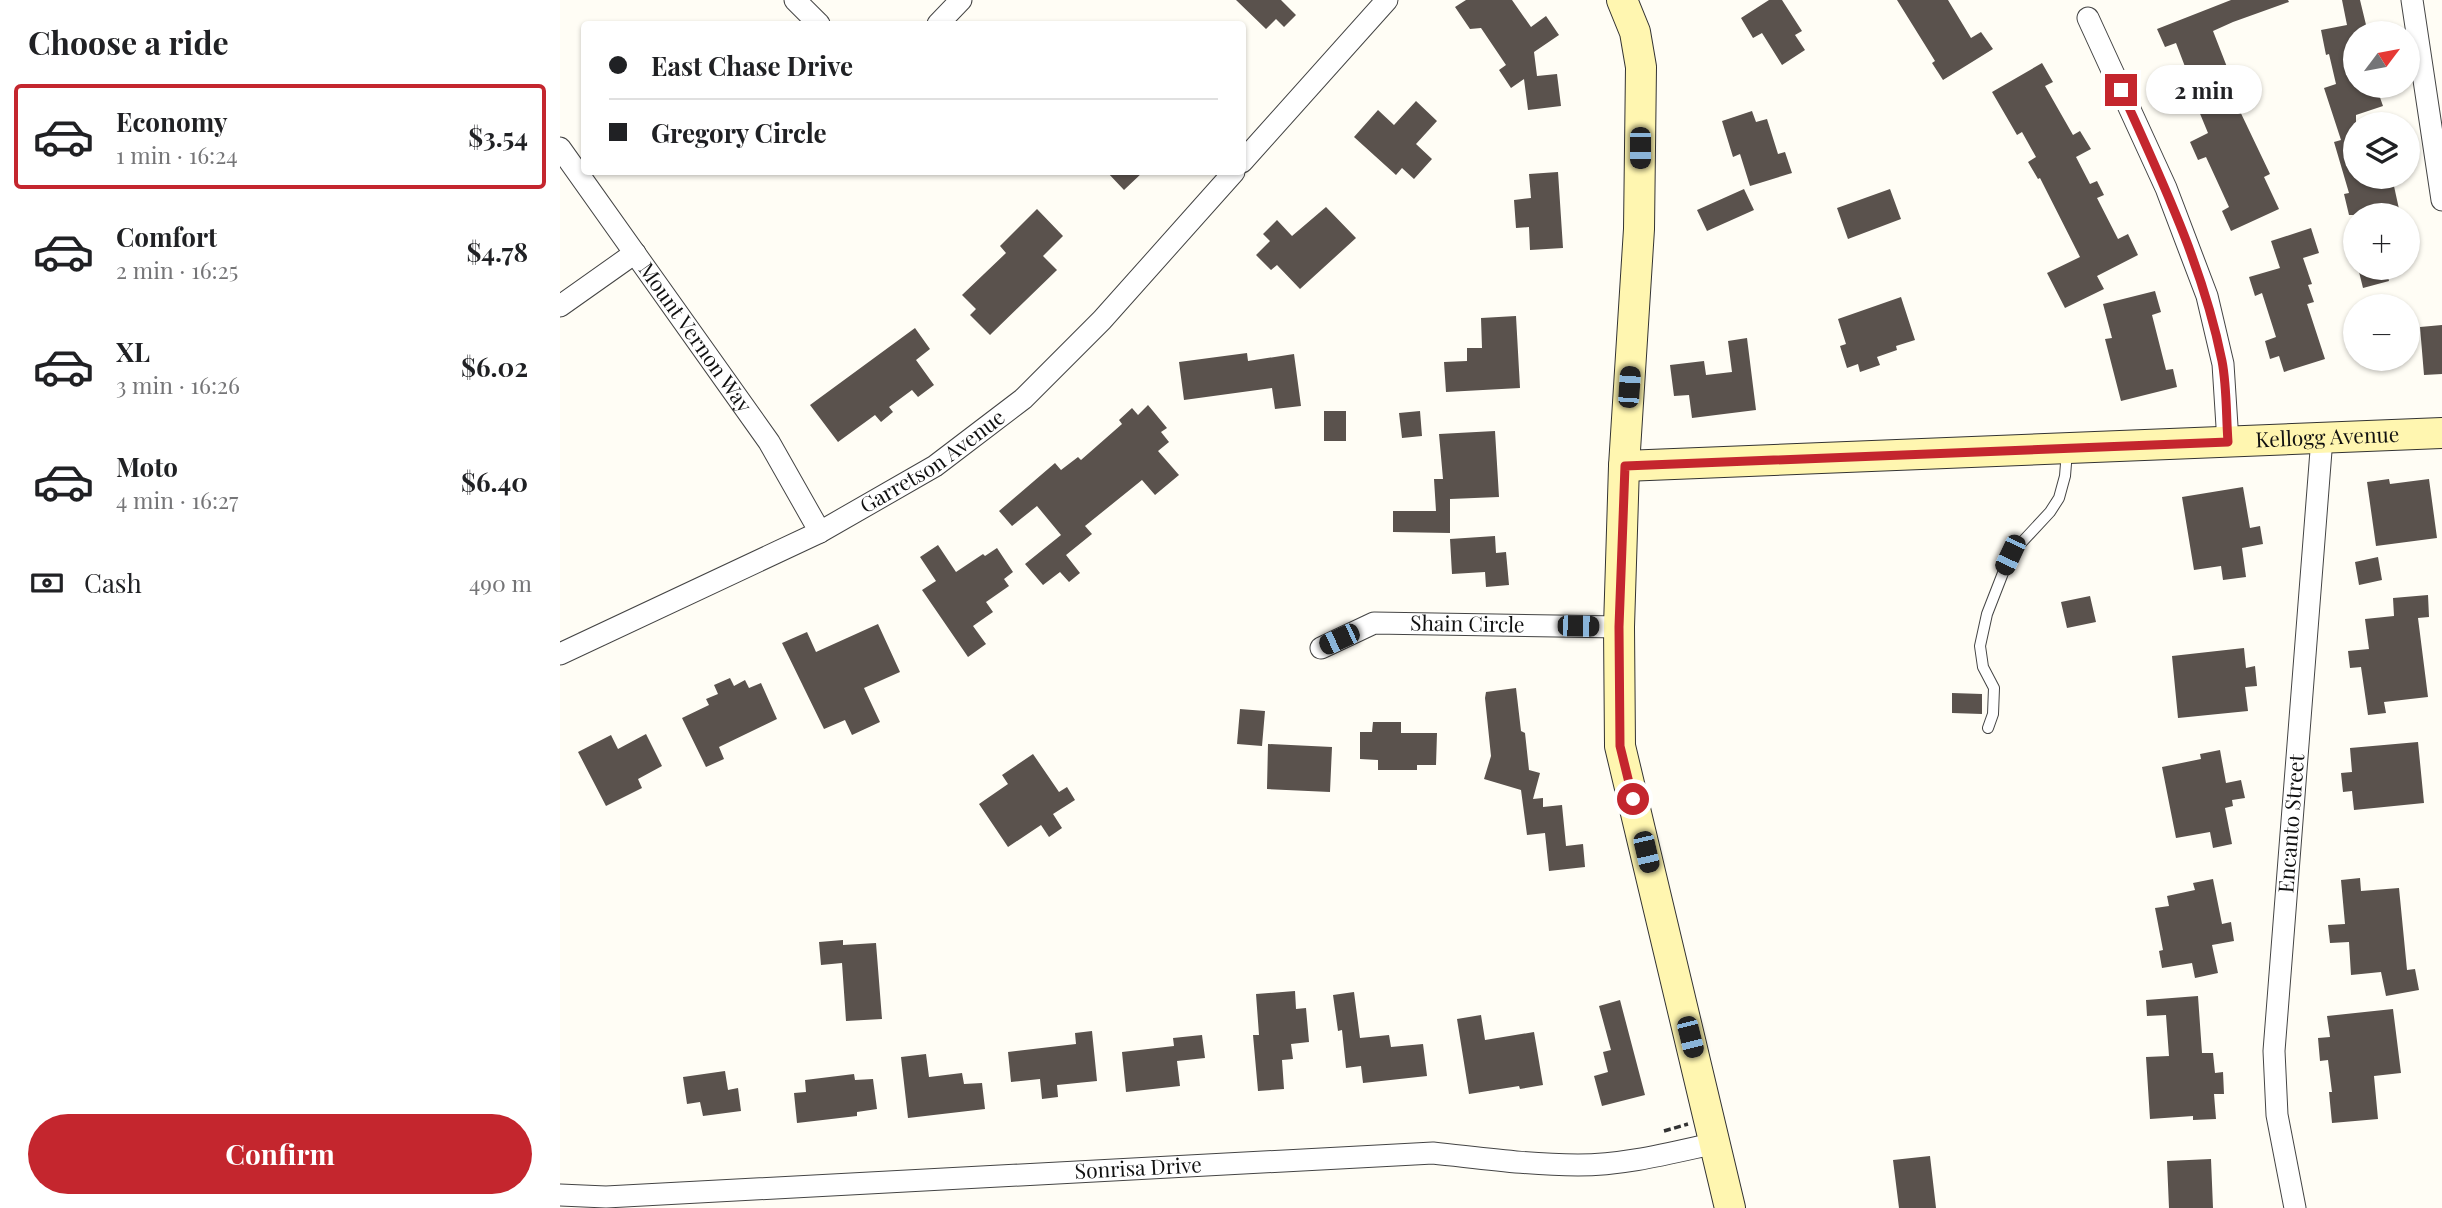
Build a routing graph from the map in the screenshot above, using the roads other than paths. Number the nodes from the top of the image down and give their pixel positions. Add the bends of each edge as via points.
1 (795, 0) edge
2 (961, 0) edge
3 (1387, 0) edge
4 (1622, 0) edge
5 (2412, 0) edge
6 (2088, 18) dead end
7 (815, 21) edge
8 (941, 21) edge
9 (2433, 67) edge
10 (560, 148) edge
11 (1246, 158) edge
12 (1231, 175) edge
13 (2442, 200) edge
14 (635, 253) junction
15 (560, 306) edge
16 (2442, 433) edge
17 (2322, 438) junction
18 (2228, 442) junction
19 (2067, 448) junction
20 (1625, 466) junction
21 (820, 532) junction
22 (1619, 627) junction
23 (1321, 648) dead end
24 (560, 654) edge
25 (1988, 728) dead end
26 (1716, 1143) junction
27 (560, 1195) edge
28 (1730, 1208) edge
29 (2295, 1208) edge

1 - 7 street
2 - 8 street
3 - 11 street
4 - 20 street via 1635,32 1641,67 1639,229
5 - 9 street
6 - 18 street via 2166,188 2207,296 2222,365
9 - 13 street
10 - 14 street, Mount Vernon Way
12 - 21 street, Garretson Avenue via 1102,320 1023,398 935,467
14 - 15 street
14 - 21 street, Mount Vernon Way via 769,442
16 - 17 street, Kellogg Avenue
17 - 18 street, Kellogg Avenue
17 - 29 street, Encanto Street via 2274,1051 2277,1115
18 - 19 street, Kellogg Avenue
19 - 20 street, Kellogg Avenue
19 - 25 lane via 2059,498 2010,555 1987,614 1980,646 1983,667 1994,688
20 - 22 street
21 - 24 street, Garretson Avenue
22 - 23 street, Shain Circle via 1374,623
22 - 26 street via 1620,746
26 - 27 street, Sonrisa Drive via 1638,1160 1580,1165 1433,1153 606,1197
26 - 28 street

